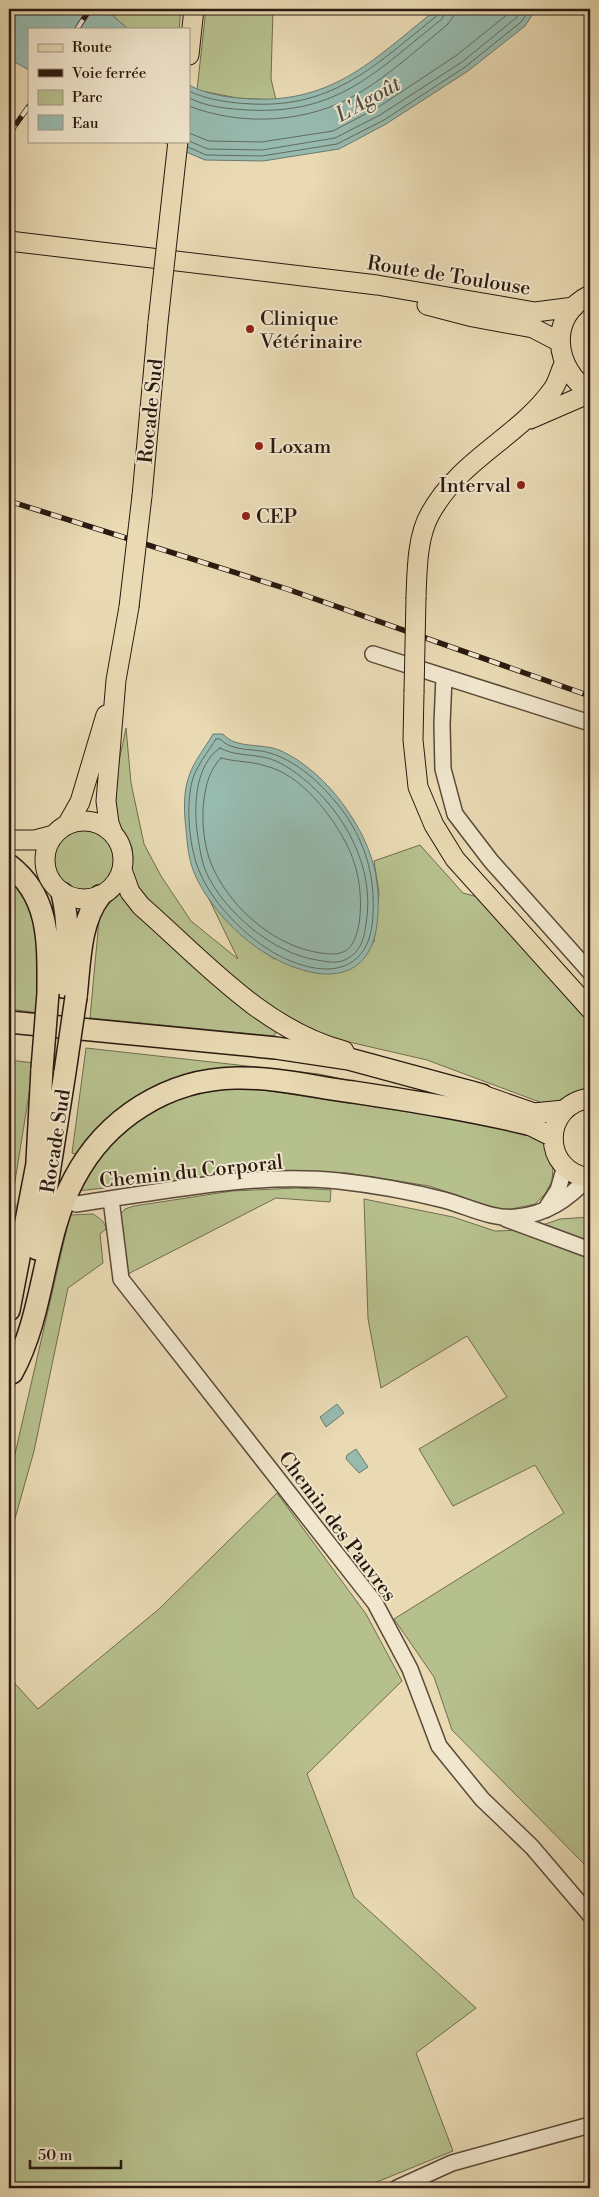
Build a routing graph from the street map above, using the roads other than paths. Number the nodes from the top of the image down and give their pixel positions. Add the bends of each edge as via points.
1 (194, 9) edge
2 (190, 45) edge
3 (178, 142) edge
4 (9, 241) edge
5 (316, 279) junction
6 (590, 295) edge
7 (574, 307) junction
8 (560, 342) junction
9 (564, 364) junction
10 (590, 393) edge
11 (522, 422) junction
12 (373, 654) dead end
13 (444, 677) junction
14 (116, 680) junction
15 (590, 723) edge
16 (61, 830) junction
17 (114, 834) junction
18 (9, 840) edge
19 (9, 865) edge
20 (122, 870) junction
21 (62, 893) junction
22 (100, 896) junction
23 (590, 972) edge
24 (62, 995) junction
25 (590, 1009) edge
26 (9, 1022) edge
27 (9, 1031) edge
28 (53, 1070) junction
29 (482, 1096) junction
30 (590, 1098) edge
31 (564, 1110) junction
32 (528, 1124) junction
33 (553, 1137) junction
34 (565, 1166) junction
35 (589, 1178) edge
36 (110, 1199) junction
37 (76, 1204) dead end
38 (545, 1210) junction
39 (497, 1216) junction
40 (590, 1250) edge
41 (9, 1310) edge
42 (11, 1380) edge
43 (590, 1915) edge
44 (590, 2125) edge
45 (397, 2188) edge

1 - 2 main road
3 - 14 main road, Rocade Sud, bridge via 142,496 129,607
4 - 5 main road, Route de Toulouse
5 - 7 main road, Route de Toulouse via 377,284 535,312
5 - 8 main road, Route de Toulouse via 534,328
6 - 7 main road
7 - 8 main road via 562,330
8 - 9 main road
9 - 10 main road via 571,376
9 - 11 main road via 554,387
10 - 11 main road
11 - 25 main road, bridge via 456,477 429,515 418,555 416,597 413,740 418,787 434,825 455,859
12 - 13 street
13 - 15 street
13 - 23 street via 443,768 455,814 490,861
14 - 16 main road, Rocade Sud via 80,802
14 - 17 main road, Rocade Sud via 106,801
16 - 17 main road via 87,821
16 - 18 main road via 36,840
16 - 21 main road via 47,846 45,866 52,884
17 - 20 main road via 123,857
19 - 24 highway via 26,881 41,905
20 - 22 main road via 118,881
20 - 29 main road via 130,892 141,906 235,989 284,1027 321,1044 406,1067
21 - 22 main road via 74,899
21 - 24 highway, Rocade Sud via 68,933
22 - 24 highway, Rocade Sud via 88,919
24 - 28 highway, Rocade Sud
26 - 29 highway via 276,1048 349,1060
27 - 32 main road via 170,1045 351,1068 467,1099
28 - 41 highway, Rocade Sud
28 - 42 highway, Rocade Sud via 50,1178
29 - 31 main road via 534,1113
30 - 31 main road via 576,1101
31 - 33 main road via 556,1122
32 - 33 main road
32 - 42 highway via 464,1108 261,1079 216,1079 171,1089 138,1107 117,1124 94,1149 74,1179 49,1251 23,1353
33 - 34 main road via 556,1153
34 - 35 main road via 575,1174
34 - 38 street via 558,1190
35 - 38 street, Chemin du Corporal via 569,1198
36 - 37 street, Chemin du Corporal
36 - 39 street, Chemin du Corporal via 268,1180 337,1181 426,1196
36 - 43 street, Chemin des Pauvres via 121,1279 375,1603 410,1669 439,1746 482,1799 532,1847
38 - 39 street, Chemin du Corporal via 516,1218
39 - 40 street
44 - 45 street via 452,2163

